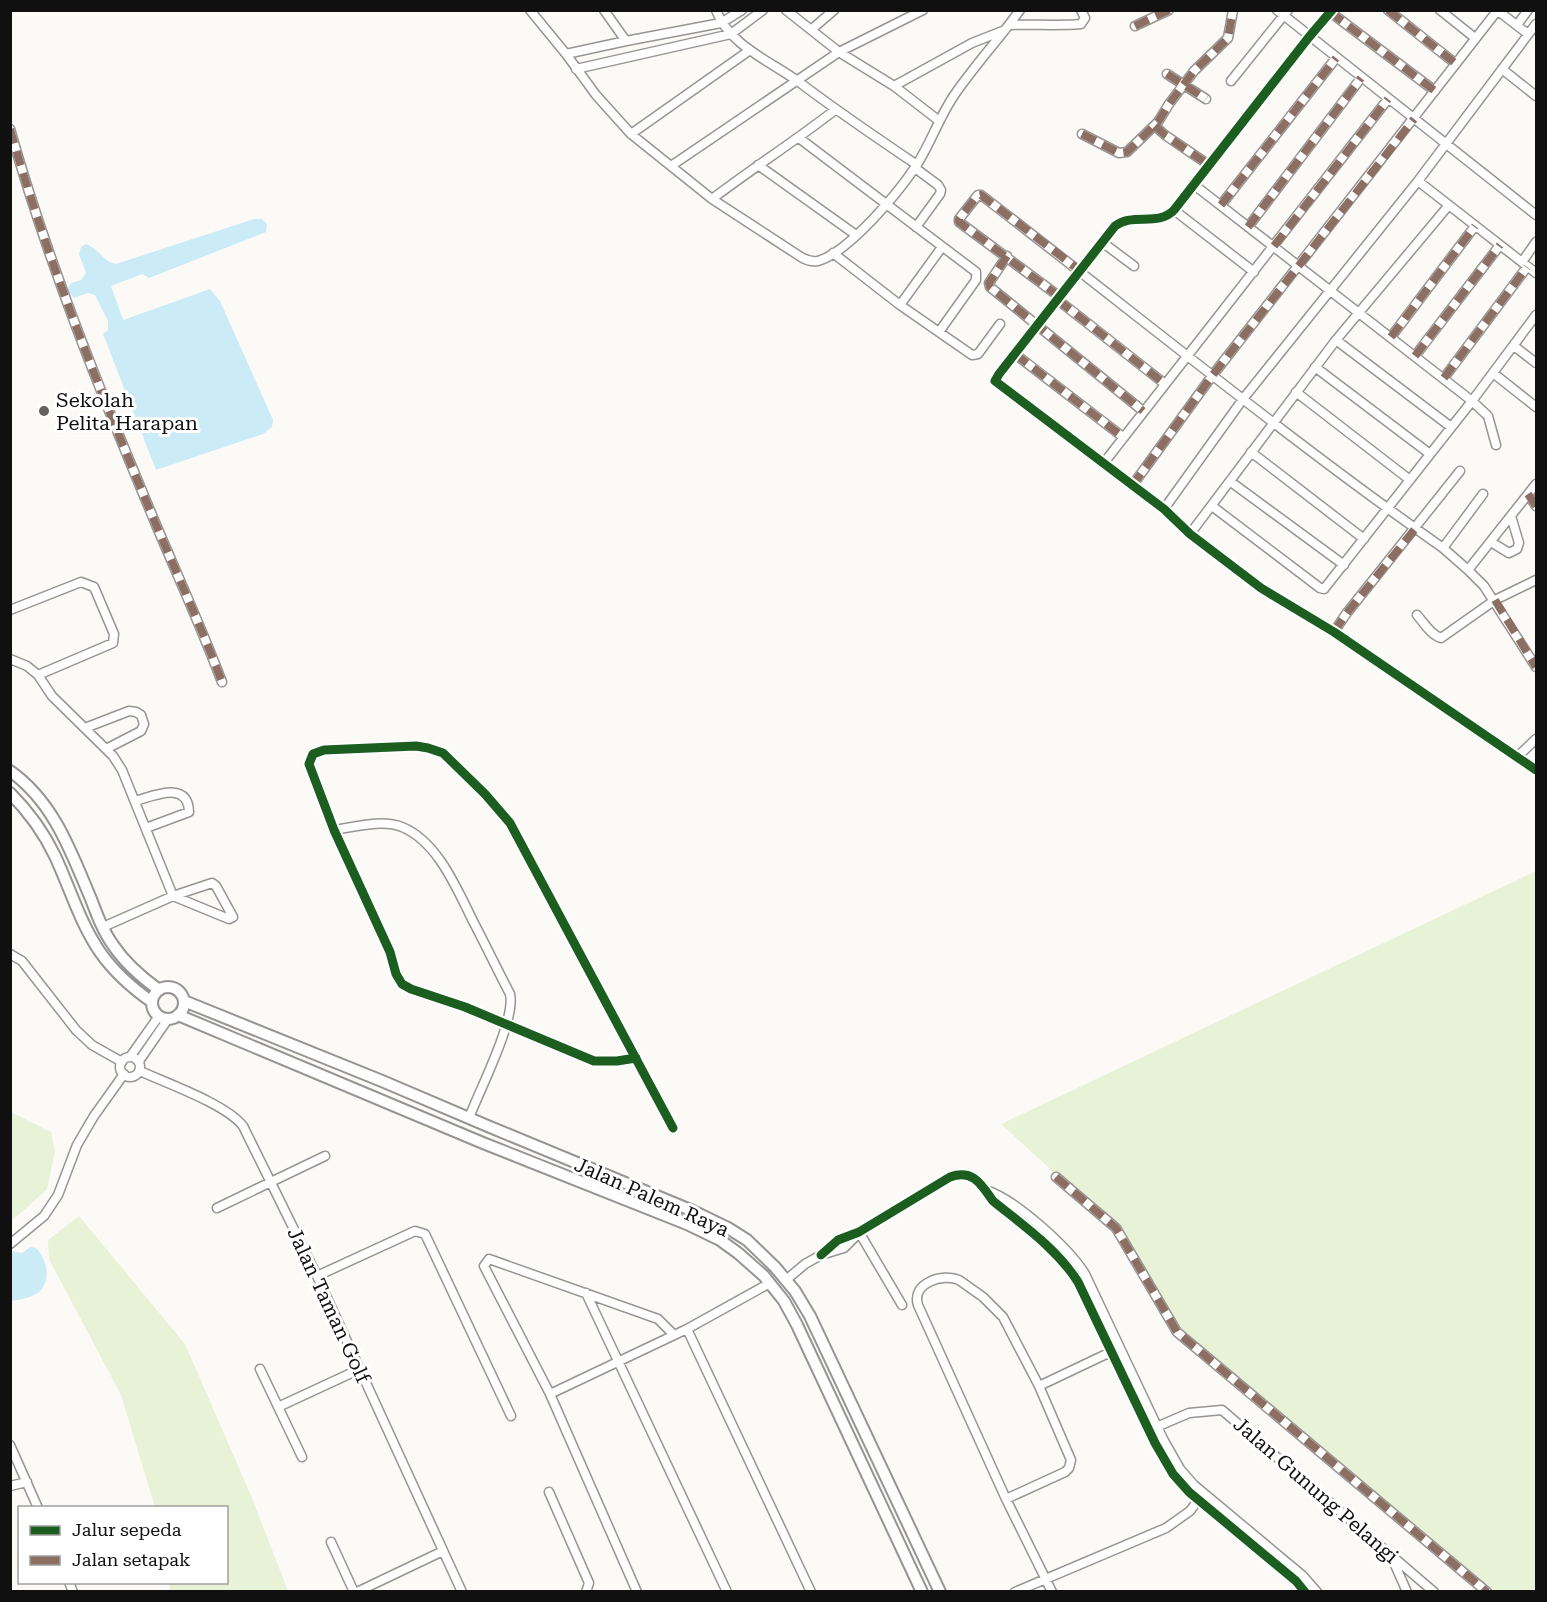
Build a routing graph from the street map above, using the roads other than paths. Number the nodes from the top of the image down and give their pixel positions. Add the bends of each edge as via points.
1 (531, 10) edge
2 (604, 10) edge
3 (716, 10) edge
4 (742, 10) edge
5 (763, 10) edge
6 (786, 10) edge
7 (834, 10) edge
8 (923, 10) edge
9 (1021, 10) edge
10 (1081, 10) edge
11 (1169, 10) edge
12 (1233, 10) edge
13 (1388, 10) edge
14 (1440, 10) edge
15 (1528, 10) edge
16 (1331, 11) edge
17 (1497, 11) edge
18 (1283, 12) edge
19 (721, 23) junction
20 (1034, 24) junction
21 (1536, 24) edge
22 (1517, 25) junction
23 (1135, 26) dead end
24 (1007, 28) junction
25 (812, 29) junction
26 (731, 34) junction
27 (1528, 34) junction
28 (1309, 37) junction
29 (1476, 38) junction
30 (626, 40) junction
31 (750, 50) junction
32 (839, 52) junction
33 (566, 54) junction
34 (1336, 58) junction
35 (1456, 64) junction
36 (576, 69) junction
37 (1502, 69) junction
38 (1167, 75) dead end
39 (1361, 78) junction
40 (796, 80) junction
41 (1231, 81) dead end
42 (1185, 84) junction
43 (894, 86) junction
44 (1435, 91) junction
45 (1536, 96) edge
46 (1206, 99) dead end
47 (1388, 99) junction
48 (835, 110) junction
49 (1414, 119) junction
50 (938, 120) junction
51 (1155, 126) junction
52 (10, 129) edge
53 (631, 134) junction
54 (1082, 134) dead end
55 (799, 138) junction
56 (1445, 144) junction
57 (758, 165) junction
58 (1209, 165) junction
59 (671, 166) junction
60 (916, 167) junction
61 (1418, 181) junction
62 (1193, 184) junction
63 (712, 199) junction
64 (887, 204) junction
65 (1221, 205) junction
66 (1449, 205) junction
67 (1174, 210) junction
68 (1536, 215) edge
69 (1248, 226) junction
70 (1475, 226) junction
71 (916, 227) junction
72 (856, 235) junction
73 (1102, 242) junction
74 (1536, 243) edge
75 (1500, 245) junction
76 (1274, 246) junction
77 (942, 247) junction
78 (833, 253) junction
79 (1007, 256) junction
80 (1525, 264) junction
81 (1134, 266) dead end
82 (1298, 266) junction
83 (1079, 270) junction
84 (1254, 272) junction
85 (1536, 273) edge
86 (1329, 290) junction
87 (1059, 298) junction
88 (900, 305) junction
89 (1359, 312) junction
90 (1536, 318) edge
91 (1000, 324) dead end
92 (1037, 326) junction
93 (939, 332) junction
94 (1391, 337) junction
95 (1336, 340) junction
96 (1514, 346) junction
97 (1015, 354) junction
98 (1186, 356) junction
99 (1415, 356) junction
100 (1536, 363) edge
101 (1315, 367) junction
102 (1493, 373) junction
103 (1212, 376) junction
104 (1444, 378) junction
105 (1166, 384) junction
106 (1296, 393) junction
107 (1243, 399) junction
108 (1472, 401) junction
109 (1536, 407) edge
110 (1143, 411) junction
111 (1273, 424) junction
112 (1451, 427) junction
113 (1123, 437) junction
114 (1496, 445) dead end
115 (1251, 452) junction
116 (1430, 454) junction
117 (1103, 464) junction
118 (1460, 471) dead end
119 (1410, 480) junction
120 (1231, 482) junction
121 (1536, 484) edge
122 (1132, 486) junction
123 (1483, 494) dead end
124 (1528, 494) junction
125 (1212, 506) junction
126 (1536, 506) edge
127 (1164, 509) junction
128 (1387, 509) junction
129 (1511, 516) junction
130 (1415, 529) junction
131 (1190, 534) junction
132 (1364, 539) junction
133 (1491, 542) junction
134 (1443, 548) junction
135 (1344, 565) junction
136 (1468, 570) junction
137 (1536, 580) edge
138 (1495, 600) junction
139 (10, 610) edge
140 (1417, 615) dead end
141 (1334, 632) junction
142 (10, 658) edge
143 (1536, 667) edge
144 (38, 675) junction
145 (222, 682) dead end
146 (85, 728) junction
147 (1536, 739) edge
148 (106, 749) junction
149 (1517, 757) junction
150 (10, 771) edge
151 (1536, 771) edge
152 (10, 794) edge
153 (135, 801) junction
154 (146, 828) junction
155 (334, 830) junction
156 (173, 896) junction
157 (103, 927) junction
158 (10, 954) edge
159 (159, 990) junction
160 (184, 1001) junction
161 (152, 1002) junction
162 (168, 1017) junction
163 (507, 1025) junction
164 (130, 1057) junction
165 (636, 1058) junction
166 (139, 1061) junction
167 (122, 1062) junction
168 (140, 1071) junction
169 (124, 1074) junction
170 (469, 1119) junction
171 (673, 1128) dead end
172 (325, 1155) dead end
173 (1056, 1177) dead end
174 (271, 1182) junction
175 (217, 1208) dead end
176 (859, 1232) junction
177 (10, 1244) edge
178 (317, 1276) junction
179 (786, 1280) junction
180 (770, 1283) junction
181 (586, 1293) junction
182 (902, 1305) dead end
183 (687, 1329) junction
184 (674, 1335) junction
185 (1116, 1350) junction
186 (619, 1361) junction
187 (360, 1369) junction
188 (260, 1370) dead end
189 (1039, 1386) junction
190 (550, 1394) junction
191 (278, 1407) junction
192 (511, 1416) dead end
193 (1153, 1428) junction
194 (10, 1445) edge
195 (302, 1457) dead end
196 (27, 1482) junction
197 (10, 1486) edge
198 (549, 1492) dead end
199 (1201, 1496) junction
200 (1006, 1499) junction
201 (37, 1506) edge
202 (331, 1542) dead end
203 (443, 1551) junction
204 (1390, 1554) junction
205 (1045, 1577) junction
206 (356, 1592) edge
207 (462, 1592) edge
208 (586, 1592) edge
209 (637, 1592) edge
210 (727, 1592) edge
211 (811, 1592) edge
212 (922, 1592) edge
213 (940, 1592) edge
214 (1015, 1592) edge
215 (1052, 1592) edge
216 (1305, 1592) edge
217 (1317, 1592) edge
218 (1407, 1592) edge
219 (1434, 1592) edge
220 (1487, 1592) edge

1 - 33 street
2 - 30 street
3 - 19 street
4 - 19 street
5 - 26 street
6 - 25 street
7 - 25 street
8 - 32 street
9 - 20 street
9 - 24 street
10 - 20 street via 1085,18 1081,24
11 - 23 street
12 - 42 street via 1228,38
13 - 35 street
14 - 29 street
15 - 22 street
16 - 28 street
16 - 44 street
17 - 22 street
17 - 29 street
18 - 28 street
18 - 41 street
19 - 26 street
19 - 30 street
20 - 24 street
21 - 27 street
22 - 27 street
24 - 43 street
24 - 50 street
25 - 32 street
26 - 31 street
26 - 36 street
27 - 37 street
28 - 34 street
28 - 58 street
29 - 35 street
30 - 33 street
31 - 40 street
31 - 53 street
32 - 40 street
32 - 43 street
33 - 36 street
34 - 39 street
34 - 65 street
35 - 44 street
36 - 53 street
37 - 45 street
37 - 56 street
38 - 42 street
39 - 47 street
39 - 69 street
40 - 48 street
40 - 59 street
42 - 46 street
42 - 51 street
43 - 50 street
44 - 49 street
47 - 49 street
47 - 76 street
48 - 55 street
48 - 60 street
49 - 56 street
49 - 82 street
50 - 60 street
51 - 54 street via 1124,154
51 - 58 street
52 - 145 street via 81,341
53 - 59 street
55 - 57 street
55 - 64 street
56 - 61 street
56 - 68 street
57 - 63 street
57 - 72 street
58 - 62 street
59 - 63 street
60 - 64 street
60 - 71 street via 941,189
61 - 66 street
61 - 86 street
62 - 65 street
62 - 67 street
63 - 78 street via 801,257 816,261
64 - 71 street
64 - 72 street
65 - 69 street
66 - 70 street
66 - 89 street
67 - 73 street via 1164,218 1124,220
67 - 84 street
69 - 76 street
70 - 75 street
70 - 94 street
71 - 77 street
72 - 78 street
73 - 81 street
73 - 83 street
74 - 80 street
75 - 80 street
75 - 99 street
76 - 82 street
76 - 84 street
77 - 88 street
77 - 93 street via 973,270 977,278
78 - 88 street
79 - 83 street via 959,221 978,195
79 - 87 street
79 - 92 street via 989,285
80 - 85 street
80 - 104 street
82 - 86 street
82 - 103 street
83 - 87 street
83 - 98 street
84 - 98 street
86 - 89 street
86 - 107 street
87 - 92 street
87 - 105 street
88 - 93 street
89 - 94 street
89 - 95 street
90 - 96 street
91 - 93 street via 975,355
92 - 97 street
92 - 110 street
94 - 99 street
95 - 101 street
95 - 112 street
96 - 100 street
96 - 102 street
97 - 113 street
97 - 117 street via 995,381
98 - 103 street
98 - 105 street
99 - 104 street
101 - 106 street
101 - 116 street
102 - 108 street
102 - 109 street
103 - 107 street
103 - 122 street
104 - 108 street
105 - 110 street
106 - 111 street
106 - 119 street
107 - 111 street
107 - 127 street
108 - 112 street
108 - 114 street via 1488,416
110 - 113 street
111 - 115 street
111 - 128 street
112 - 116 street
113 - 117 street
115 - 120 street
115 - 132 street
116 - 119 street
117 - 122 street
118 - 130 street
119 - 128 street
120 - 125 street
120 - 135 street
121 - 124 street
122 - 127 street
123 - 134 street
124 - 126 street
124 - 129 street
125 - 131 street
125 - 135 street via 1321,589
127 - 131 street
128 - 130 street
128 - 132 street
129 - 133 street
129 - 133 street via 1519,543 1517,549 1509,553
130 - 134 street
130 - 141 street
131 - 141 street via 1261,588
132 - 135 street
133 - 136 street
134 - 136 street
136 - 138 street
137 - 138 street
138 - 140 street via 1441,638
138 - 143 street
139 - 144 street via 81,582 94,587 114,634 113,643
141 - 149 street
142 - 144 street
144 - 146 street via 52,696
146 - 148 street
146 - 148 street via 129,711 141,715 141,731
147 - 149 street
148 - 153 street via 122,770
149 - 151 street
150 - 157 street via 37,795 66,839
152 - 161 street via 37,824 55,855 99,951 125,981
153 - 154 street
153 - 154 street via 168,793 186,798 189,812
154 - 156 street
155 - 163 street via 402,984
155 - 163 street via 379,824 398,826 433,850 510,994
155 - 165 street via 309,764 313,754 324,750 416,746 443,753 510,823
156 - 156 street via 212,883 233,916 229,919
156 - 157 street
157 - 159 street via 131,968
158 - 167 street via 22,961 76,1030 92,1045
159 - 160 street via 174,989
159 - 161 street
160 - 162 street via 181,1011
160 - 170 street, Jalan Palem Raya
161 - 162 street via 153,1008
162 - 164 street
162 - 166 street
162 - 180 street, Jalan Palem Raya via 687,1224 720,1240
163 - 165 street via 594,1061
163 - 170 street
164 - 166 street
164 - 167 street
165 - 171 street
166 - 168 street
167 - 169 street
168 - 169 street via 133,1077
168 - 174 street, Jalan Taman Golf via 205,1100 239,1121
169 - 177 street via 77,1145 58,1195 44,1216
170 - 179 street, Jalan Palem Raya via 729,1228 747,1240
172 - 174 street
173 - 220 street via 1116,1228 1173,1325 1186,1340
174 - 175 street
174 - 178 street, Jalan Taman Golf
176 - 179 street via 844,1248 821,1255
176 - 182 street
176 - 185 street via 950,1177 972,1176 993,1201 1066,1263
178 - 187 street, Jalan Taman Golf
178 - 192 street via 415,1231 425,1234
179 - 213 street, Jalan Palem Raya via 810,1316
180 - 183 street
180 - 212 street, Jalan Palem Raya via 797,1325
181 - 184 street via 658,1319
181 - 186 street
181 - 190 street via 489,1259 484,1266
183 - 184 street
183 - 211 street
184 - 186 street
185 - 189 street
185 - 193 street
186 - 190 street
186 - 210 street
187 - 191 street
187 - 203 street, Jalan Taman Golf
188 - 191 street
189 - 200 street via 1071,1464 1065,1472
189 - 200 street via 1003,1317 983,1297 948,1277 940,1277 920,1290 916,1297 918,1305
190 - 209 street
191 - 195 street
193 - 199 street via 1173,1474 1189,1492
193 - 204 street, Jalan Gunung Pelangi via 1189,1413 1222,1410
194 - 196 street
196 - 197 street
196 - 201 street
198 - 208 street via 589,1583
199 - 205 street via 1182,1518 1166,1528
199 - 216 street
199 - 217 street via 1302,1575
200 - 205 street
202 - 206 street
203 - 206 street
203 - 207 street, Jalan Taman Golf
204 - 218 street
204 - 219 street, Jalan Gunung Pelangi
205 - 214 street
205 - 215 street

